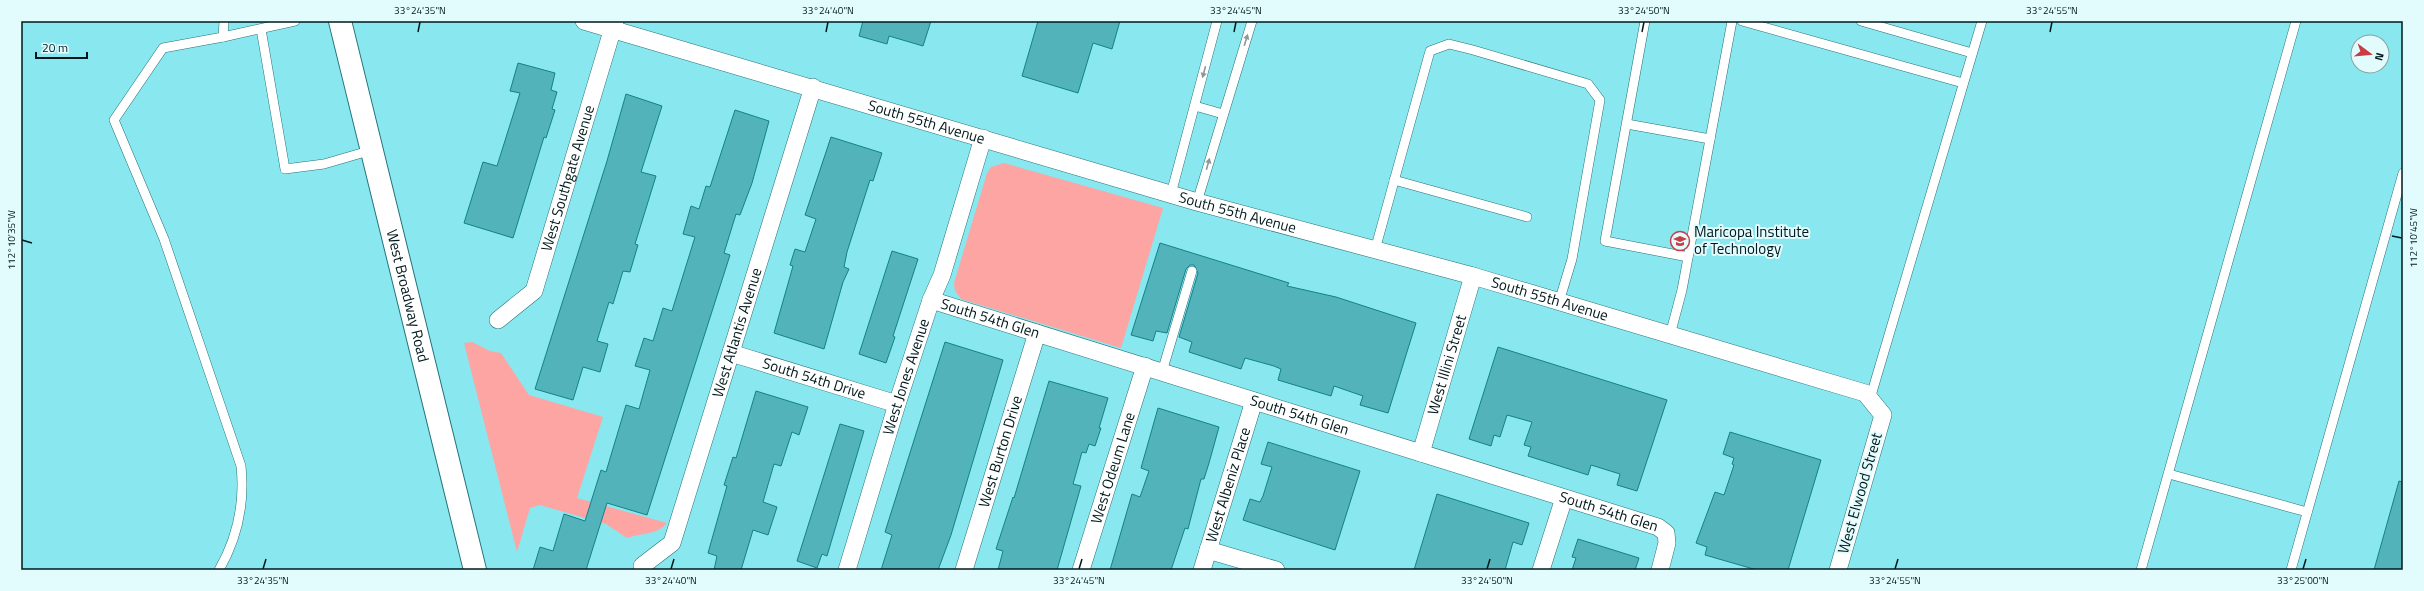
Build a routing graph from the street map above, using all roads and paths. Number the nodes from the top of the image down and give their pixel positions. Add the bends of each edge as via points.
1 (224, 21) edge
2 (295, 21) edge
3 (340, 21) edge
4 (584, 21) edge
5 (1252, 21) edge
6 (1646, 21) edge
7 (1732, 21) edge
8 (1742, 21) edge
9 (1860, 21) edge
10 (1982, 21) edge
11 (2296, 21) edge
12 (1214, 23) edge
13 (613, 25) edge
14 (261, 28) junction
15 (223, 38) junction
16 (1972, 53) junction
17 (1963, 83) junction
18 (813, 87) junction
19 (1195, 106) junction
20 (1223, 114) junction
21 (1627, 124) junction
22 (983, 138) junction
23 (1710, 139) junction
24 (372, 150) junction
25 (2403, 173) edge
26 (1394, 180) junction
27 (1171, 194) junction
28 (1197, 202) junction
29 (1527, 217) dead end
30 (1375, 250) junction
31 (1688, 257) junction
32 (1192, 271) dead end
33 (1473, 276) junction
34 (931, 300) junction
35 (1559, 302) junction
36 (498, 320) dead end
37 (1037, 333) junction
38 (1670, 335) junction
39 (731, 353) junction
40 (1145, 366) junction
41 (1162, 372) junction
42 (1870, 400) junction
43 (1254, 401) junction
44 (897, 404) junction
45 (1883, 415) joint
46 (1421, 453) junction
47 (2169, 474) junction
48 (1564, 498) junction
49 (2307, 512) junction
50 (1208, 550) junction
51 (642, 566) dead end
52 (219, 570) edge
53 (475, 570) edge
54 (847, 570) edge
55 (964, 570) edge
56 (1082, 570) edge
57 (1202, 570) edge
58 (1276, 570) edge
59 (1541, 570) edge
60 (1660, 570) edge
61 (1838, 570) edge
62 (2141, 570) edge
63 (2291, 570) edge

1 - 15 lane
2 - 14 lane
3 - 24 main road, West Broadway Road
4 - 13 street, South 55th Avenue
20 -> 5 lane
6 - 21 lane
7 - 23 lane
8 - 17 lane
9 - 16 lane
10 - 16 lane
11 - 47 lane
12 -> 19 lane
13 - 18 street, South 55th Avenue
13 - 36 street, West Southgate Avenue via 534,290
14 - 15 lane
14 - 24 lane via 285,169 324,164
15 - 52 lane via 164,48 114,120 164,239 241,466 244,492 237,527 228,555
16 - 17 lane
17 - 42 lane
18 - 22 street, South 55th Avenue
18 - 39 street, West Atlantis Avenue
19 - 20 lane
19 - 27 lane
28 -> 20 lane
21 - 23 lane
21 - 31 lane via 1605,242
22 - 27 street, South 55th Avenue
22 - 34 street, West Jones Avenue via 942,275
23 - 31 lane
24 - 53 main road, West Broadway Road
25 - 49 lane
26 - 29 lane
26 - 30 lane
26 - 35 lane via 1430,51 1449,44 1588,84 1600,100 1572,258
27 - 28 street, South 55th Avenue
28 - 30 street, South 55th Avenue
30 - 33 street, South 55th Avenue
31 - 38 lane
32 - 41 lane
33 - 35 street, South 55th Avenue
33 - 46 street, West Illini Street
34 - 37 street, South 54th Glen
34 - 44 street, West Jones Avenue
35 - 38 street, South 55th Avenue
37 - 40 street, South 54th Glen
37 - 55 street, West Burton Drive
38 - 42 street, South 55th Avenue via 1865,393
39 - 44 street, South 54th Drive
39 - 51 street, West Atlantis Avenue via 672,543
40 - 41 street, South 54th Glen
40 - 56 street, West Odeum Lane
41 - 43 street, South 54th Glen
42 - 45 street, South 55th Avenue
43 - 46 street, South 54th Glen
43 - 50 street, West Albeniz Place
44 - 54 street, West Jones Avenue
45 - 61 street, West Elwood Street
46 - 48 street, South 54th Glen
47 - 49 lane
47 - 62 lane
48 - 59 street
48 - 60 street, South 54th Glen via 1654,525 1666,533 1667,543
49 - 63 lane
50 - 57 street, West Albeniz Place
50 - 58 street

